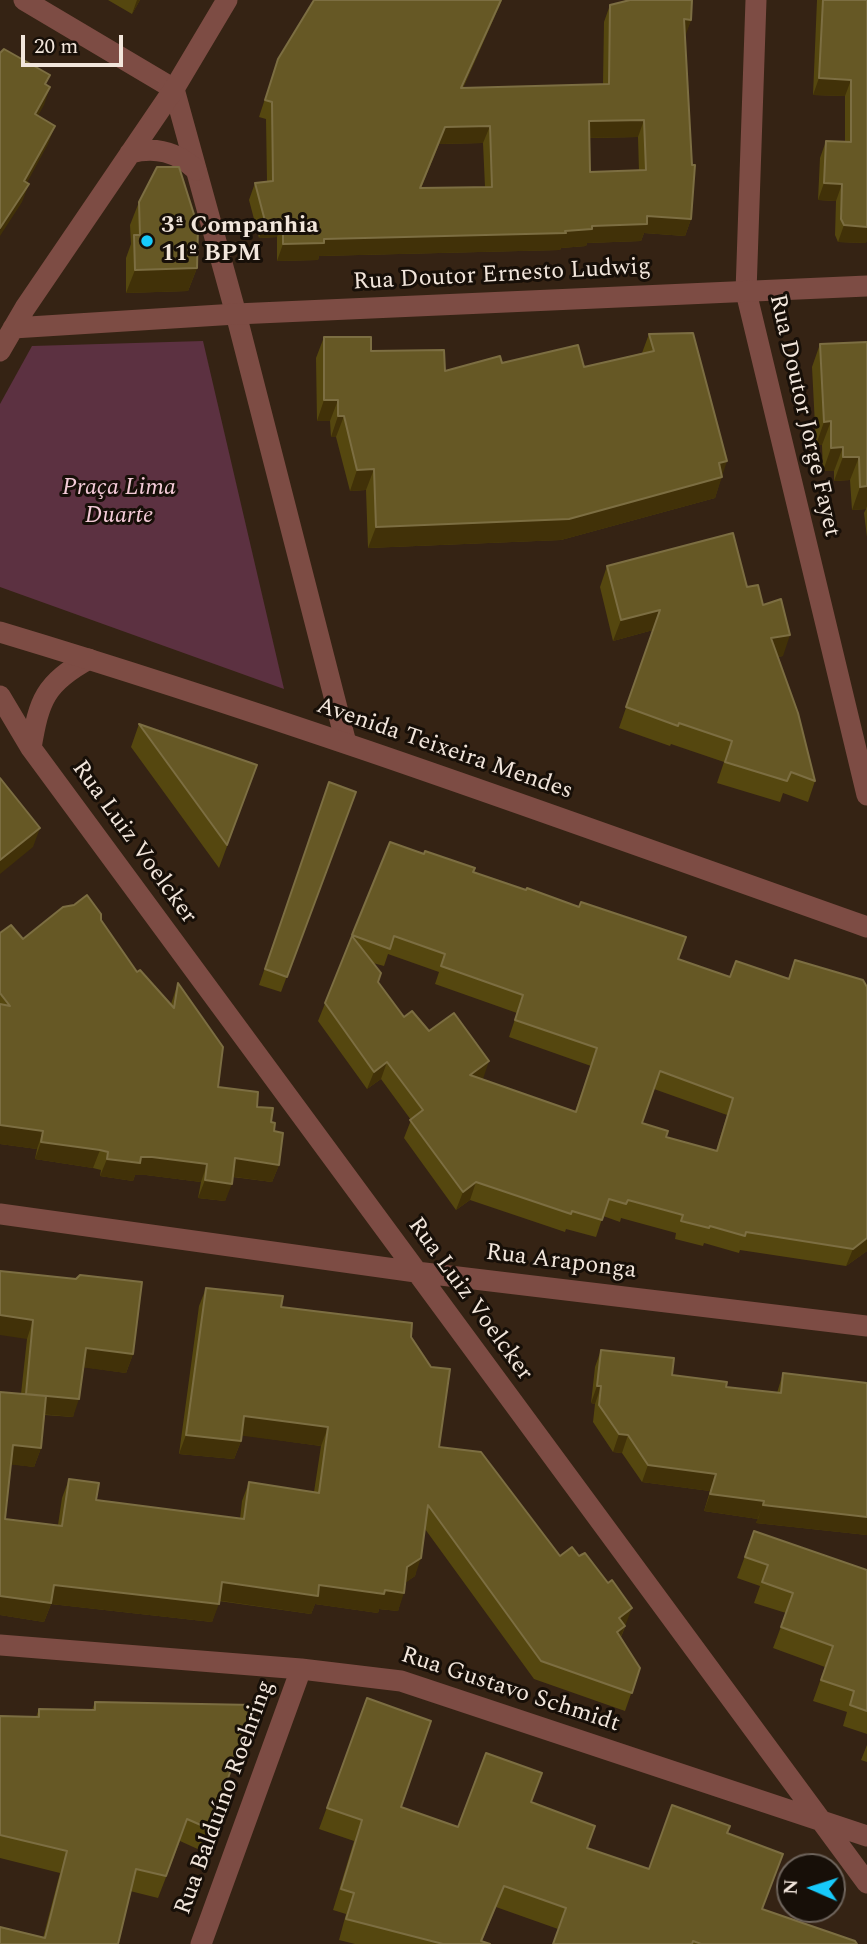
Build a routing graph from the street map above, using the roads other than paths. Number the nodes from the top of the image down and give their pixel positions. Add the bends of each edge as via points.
1 (24, 0) edge
2 (226, 0) edge
3 (756, 0) edge
4 (174, 89) junction
5 (130, 153) junction
6 (196, 170) junction
7 (867, 286) edge
8 (746, 292) junction
9 (236, 314) junction
10 (13, 328) junction
11 (0, 351) edge
12 (0, 632) edge
13 (89, 659) junction
14 (0, 696) edge
15 (346, 743) junction
16 (31, 748) junction
17 (867, 795) edge
18 (867, 927) edge
19 (0, 1214) edge
20 (416, 1272) junction
21 (867, 1326) edge
22 (0, 1645) edge
23 (301, 1669) junction
24 (820, 1820) junction
25 (867, 1836) edge
26 (867, 1882) edge
27 (201, 1944) edge

1 - 4 street
2 - 4 street
3 - 8 street, Rua Doutor Jorge Fayet
4 - 5 street
4 - 6 street
5 - 6 street via 164,151
5 - 10 street
6 - 9 street
7 - 8 street, Rua Doutor Ernesto Ludwig
8 - 9 street, Rua Doutor Ernesto Ludwig
8 - 17 street, Rua Doutor Jorge Fayet
9 - 10 street, Rua Doutor Ernesto Ludwig
9 - 15 street
10 - 11 street
12 - 13 street, Avenida Teixeira Mendes
13 - 15 street, Avenida Teixeira Mendes
13 - 16 street via 65,672 47,691
14 - 16 street, Rua Luiz Voelcker
15 - 18 street, Avenida Teixeira Mendes
16 - 20 street, Rua Luiz Voelcker
19 - 20 street, Rua Araponga
20 - 21 street, Rua Araponga
20 - 24 street, Rua Luiz Voelcker
22 - 23 street, Rua Gustavo Schmidt
23 - 24 street, Rua Gustavo Schmidt via 401,1681
23 - 27 street, Rua Balduíno Roehring
24 - 25 street, Rua Gustavo Schmidt
24 - 26 street, Rua Luiz Voelcker

